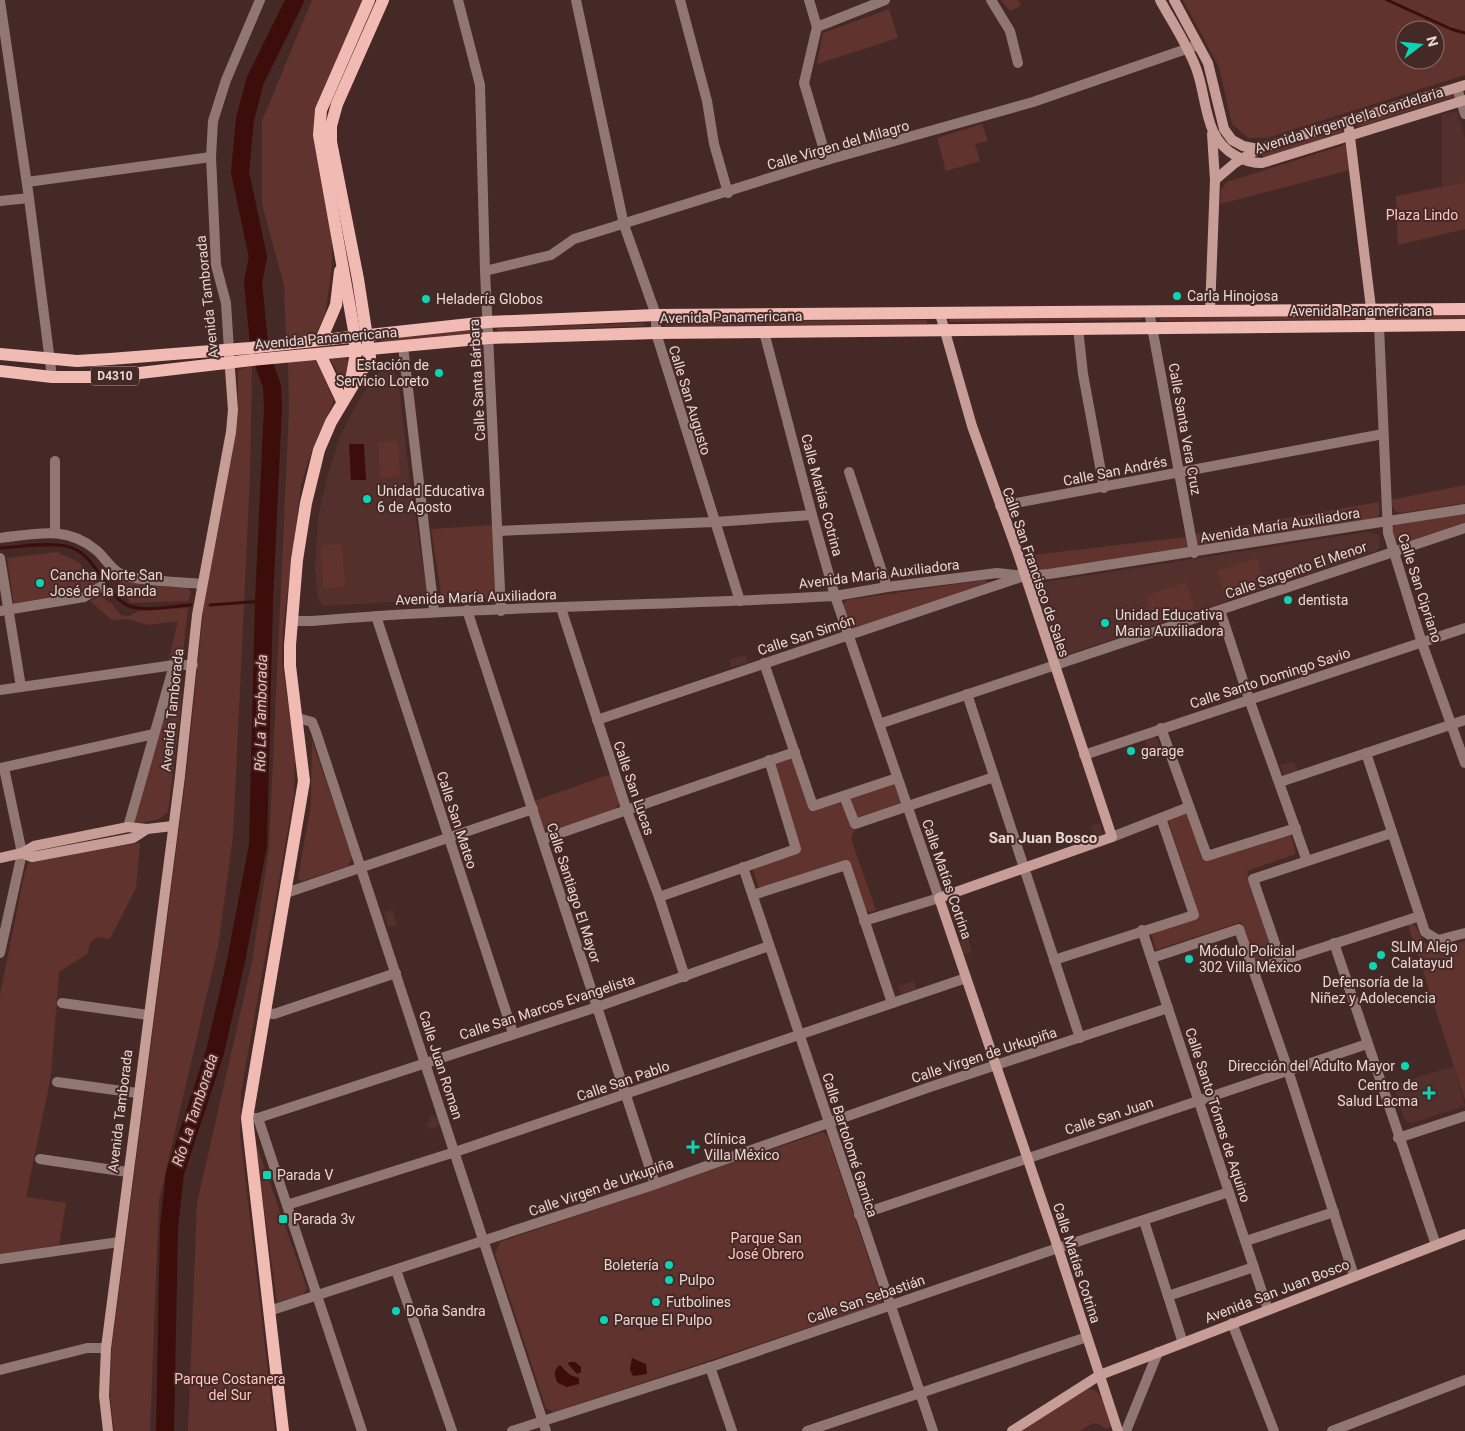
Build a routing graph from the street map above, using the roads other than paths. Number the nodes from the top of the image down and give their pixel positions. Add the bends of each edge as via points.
1 (260, 0) edge
2 (369, 0) edge
3 (383, 0) edge
4 (458, 0) edge
5 (576, 0) edge
6 (680, 0) edge
7 (809, 0) edge
8 (885, 0) edge
9 (991, 0) edge
10 (1160, 0) edge
11 (1174, 0) edge
12 (0, 1) edge
13 (817, 27) junction
14 (4, 45) edge
15 (1200, 45) junction
16 (1188, 49) junction
17 (1018, 63) dead end
18 (1461, 86) edge
19 (1463, 100) edge
20 (1465, 114) edge
21 (1347, 121) junction
22 (1212, 131) junction
23 (1351, 135) junction
24 (1258, 149) junction
25 (211, 158) junction
26 (1241, 159) junction
27 (827, 160) junction
28 (1215, 180) junction
29 (27, 182) junction
30 (728, 193) junction
31 (29, 198) junction
32 (0, 201) edge
33 (624, 225) junction
34 (341, 256) junction
35 (485, 271) junction
36 (1371, 308) junction
37 (1465, 309) edge
38 (1149, 311) junction
39 (1210, 311) junction
40 (940, 314) junction
41 (656, 316) junction
42 (488, 322) junction
43 (1465, 325) edge
44 (1375, 326) junction
45 (1078, 328) junction
46 (1152, 328) junction
47 (942, 329) junction
48 (764, 332) junction
49 (656, 333) junction
50 (361, 335) junction
51 (489, 338) junction
52 (322, 340) junction
53 (403, 346) junction
54 (370, 349) junction
55 (229, 350) junction
56 (356, 350) junction
57 (287, 351) junction
58 (0, 354) edge
59 (251, 354) junction
60 (320, 354) junction
61 (49, 359) junction
62 (230, 364) junction
63 (0, 371) edge
64 (52, 377) junction
65 (346, 396) junction
66 (1383, 434) junction
67 (55, 461) dead end
68 (848, 472) dead end
69 (1179, 472) junction
70 (1104, 488) junction
71 (1000, 506) junction
72 (1465, 509) edge
73 (812, 515) junction
74 (1386, 521) junction
75 (714, 522) junction
76 (1465, 528) edge
77 (498, 531) junction
78 (55, 533) junction
79 (0, 538) edge
80 (1392, 552) junction
81 (1194, 553) junction
82 (0, 558) edge
83 (1024, 576) junction
84 (202, 584) junction
85 (102, 586) dead end
86 (887, 587) junction
87 (835, 596) junction
88 (740, 601) junction
89 (561, 608) junction
90 (467, 610) junction
91 (1220, 610) junction
92 (5, 611) edge
93 (434, 611) junction
94 (501, 611) junction
95 (376, 616) junction
96 (292, 621) junction
97 (1465, 628) edge
98 (849, 635) junction
99 (1422, 643) junction
100 (764, 663) junction
101 (174, 665) junction
102 (192, 665) junction
103 (1054, 666) junction
104 (21, 687) junction
105 (0, 690) edge
106 (967, 694) junction
107 (1249, 699) junction
108 (298, 718) junction
109 (597, 720) junction
110 (1465, 720) edge
111 (879, 724) junction
112 (1452, 724) junction
113 (1161, 728) junction
114 (154, 734) junction
115 (795, 752) junction
116 (1366, 753) junction
117 (1084, 755) junction
118 (769, 760) junction
119 (1465, 763) edge
120 (2, 768) edge
121 (994, 777) junction
122 (898, 778) junction
123 (1280, 782) junction
124 (844, 796) junction
125 (907, 806) junction
126 (1189, 807) junction
127 (533, 809) junction
128 (627, 812) junction
129 (1161, 818) junction
130 (173, 826) junction
131 (128, 827) junction
132 (1296, 828) junction
133 (147, 830) junction
134 (1392, 833) junction
135 (448, 837) junction
136 (1112, 837) junction
137 (543, 840) junction
138 (22, 853) junction
139 (0, 858) edge
140 (1307, 861) junction
141 (743, 867) junction
142 (1024, 867) junction
143 (361, 868) junction
144 (286, 893) junction
145 (753, 895) junction
146 (659, 897) junction
147 (939, 898) junction
148 (1420, 916) junction
149 (864, 920) junction
150 (1142, 930) junction
151 (1465, 933) edge
152 (1334, 943) junction
153 (770, 946) junction
154 (0, 953) edge
155 (1152, 958) junction
156 (1054, 960) junction
157 (1281, 961) junction
158 (1253, 970) junction
159 (396, 973) junction
160 (685, 977) junction
161 (966, 978) junction
162 (892, 1002) junction
163 (62, 1003) dead end
164 (597, 1007) junction
165 (1168, 1008) junction
166 (264, 1013) junction
167 (148, 1015) junction
168 (513, 1033) junction
169 (799, 1036) junction
170 (1080, 1038) junction
171 (1367, 1044) junction
172 (425, 1061) junction
173 (996, 1065) junction
174 (1288, 1071) junction
175 (57, 1082) dead end
176 (138, 1093) junction
177 (625, 1094) junction
178 (1199, 1101) junction
179 (1465, 1116) edge
180 (253, 1118) junction
181 (828, 1123) junction
182 (1398, 1138) junction
183 (456, 1152) junction
184 (1027, 1158) junction
185 (40, 1159) dead end
186 (127, 1172) junction
187 (655, 1184) junction
188 (1229, 1192) junction
189 (287, 1205) junction
190 (1334, 1212) junction
191 (859, 1215) junction
192 (1144, 1221) junction
193 (1465, 1234) edge
194 (484, 1241) junction
195 (1246, 1241) junction
196 (119, 1242) junction
197 (1436, 1245) junction
198 (1058, 1248) junction
199 (0, 1259) edge
200 (1254, 1267) junction
201 (396, 1270) junction
202 (1354, 1276) junction
203 (317, 1295) junction
204 (1168, 1296) junction
205 (889, 1306) junction
206 (1268, 1310) junction
207 (269, 1311) junction
208 (1232, 1324) junction
209 (1087, 1337) junction
210 (1183, 1343) junction
211 (106, 1348) junction
212 (1158, 1352) junction
213 (710, 1367) junction
214 (0, 1370) edge
215 (1100, 1375) junction
216 (1465, 1380) edge
217 (919, 1394) junction
218 (545, 1426) edge
219 (108, 1431) edge
220 (283, 1431) edge
221 (362, 1431) edge
222 (452, 1431) edge
223 (512, 1431) edge
224 (732, 1431) edge
225 (807, 1431) edge
226 (933, 1431) edge
227 (1012, 1431) edge
228 (1118, 1431) edge
229 (1126, 1431) edge
230 (1274, 1431) edge
231 (1332, 1431) edge

1 - 25 street, Avenida Tamborada via 226,80 213,121
2 - 34 main road via 319,122
3 - 50 main road via 337,104 331,126
4 - 35 street, Calle Santa Bárbara via 480,85
5 - 33 street, Calle San Augusto
6 - 30 street
7 - 13 street
8 - 13 street
9 - 17 street via 1010,31
10 - 16 main road
11 - 15 main road
12 - 14 street
13 - 27 street via 804,83
14 - 29 street
15 - 16 street, Calle Virgen del Milagro
15 - 24 main road via 1212,77 1224,129 1238,143
16 - 22 main road via 1200,81
16 - 27 street, Calle Virgen del Milagro via 1033,102
18 - 19 street
18 - 21 main road, Avenida Virgen de la Candelaria
19 - 20 street
19 - 23 main road, Avenida Virgen de la Candelaria
21 - 23 main road, Calle San Cipriano
21 - 24 main road, Avenida Virgen de la Candelaria
22 - 26 main road via 1220,144
22 - 28 main road
23 - 26 main road, Avenida Virgen de la Candelaria via 1262,163 1252,164
23 - 36 main road, Calle San Cipriano
24 - 26 main road, Avenida Virgen de la Candelaria
25 - 29 street
25 - 55 street, Avenida Tamborada via 216,265 226,303
26 - 28 main road, Avenida Virgen de la Candelaria
27 - 30 street, Calle Virgen del Milagro
28 - 39 main road
29 - 31 street
30 - 33 street, Calle Virgen del Milagro
31 - 32 street
31 - 61 street
33 - 35 street, Calle Virgen del Milagro via 574,239 551,256
33 - 41 street, Calle San Augusto
34 - 50 main road
34 - 52 main road via 336,305
35 - 42 street, Calle Santa Bárbara
36 - 37 main road, Avenida Panamericana
36 - 39 main road, Avenida Panamericana
36 - 44 main road, Calle San Cipriano
38 - 39 main road, Avenida Panamericana
38 - 40 main road, Avenida Panamericana
38 - 46 street, Calle Santa Vera Cruz
40 - 41 main road, Avenida Panamericana
40 - 47 main road, Calle San Francisco de Sales
41 - 42 main road, Avenida Panamericana
41 - 49 street, Calle San Augusto
42 - 50 main road, Avenida Panamericana
42 - 51 street, Calle Santa Bárbara
43 - 44 main road, Avenida Panamericana
44 - 46 main road, Avenida Panamericana
44 - 66 street, Calle San Cipriano
45 - 46 main road, Avenida Panamericana
45 - 47 main road, Avenida Panamericana
45 - 70 street
46 - 69 street, Calle Santa Vera Cruz
47 - 48 main road, Avenida Panamericana
47 - 71 main road, Calle San Francisco de Sales
48 - 49 main road, Avenida Panamericana
48 - 73 street, Calle Matías Cotrina
49 - 51 main road, Avenida Panamericana
49 - 75 street, Calle San Augusto
50 - 52 main road, Avenida Panamericana
50 - 54 main road
50 - 56 main road
51 - 53 main road, Avenida Panamericana
51 - 77 street, Calle Santa Bárbara
52 - 57 main road, Avenida Panamericana
53 - 54 main road, Avenida Panamericana
53 - 93 street
54 - 56 main road, Avenida Panamericana
54 - 65 main road via 369,362
55 - 59 main road, Avenida Panamericana
55 - 61 main road, Avenida Panamericana / D4310 via 110,360
55 - 62 main road, Avenida Tamborada
56 - 60 main road, Avenida Panamericana
56 - 65 main road
57 - 59 main road, Avenida Panamericana
57 - 60 main road, Avenida Panamericana
58 - 61 main road, Avenida Panamericana / D4310
59 - 62 main road, Avenida Panamericana
60 - 65 main road
61 - 64 street
62 - 64 main road, Avenida Panamericana / D4310 via 105,377
62 - 84 main road, Avenida Tamborada via 231,432
63 - 64 main road, Avenida Panamericana / D4310
65 - 96 main road via 319,450 312,474 299,550
66 - 69 street, Calle San Andrés
66 - 74 street, Calle San Cipriano
67 - 78 street
68 - 86 street
69 - 70 street, Calle San Andrés
69 - 81 street, Calle Santa Vera Cruz
70 - 71 street, Calle San Andrés
71 - 83 main road, Calle San Francisco de Sales
72 - 74 street, Avenida María Auxiliadora
73 - 75 street
73 - 87 street, Calle Matías Cotrina
74 - 80 street, Calle San Cipriano
74 - 81 street, Avenida María Auxiliadora
75 - 77 street
75 - 88 street, Calle San Augusto
76 - 80 street, Calle Sargento El Menor
77 - 94 street, Calle Santa Bárbara
78 - 79 street
78 - 84 street via 80,538 120,574
80 - 91 street, Calle Sargento El Menor
80 - 99 street, Calle San Cipriano
81 - 83 street, Avenida María Auxiliadora
82 - 92 street
83 - 86 street, Avenida María Auxiliadora via 997,573
83 - 98 street, Calle San Simón
83 - 103 main road, Calle San Francisco de Sales
84 - 102 main road, Avenida Tamborada
85 - 92 street via 84,597
86 - 87 street, Avenida María Auxiliadora
87 - 88 street, Avenida María Auxiliadora
87 - 98 street, Calle Matías Cotrina
88 - 89 street, Avenida María Auxiliadora
89 - 94 street, Avenida María Auxiliadora
89 - 109 street, Calle San Lucas
90 - 93 street, Avenida María Auxiliadora
90 - 94 street, Avenida María Auxiliadora
90 - 127 street, Calle Santiago El Mayor
91 - 103 street, Calle Sargento El Menor
91 - 107 street
92 - 104 street
93 - 95 street, Avenida María Auxiliadora
95 - 96 street, Avenida María Auxiliadora
95 - 135 street, Calle San Mateo
96 - 108 main road via 290,666
97 - 99 street, Calle Santo Domingo Savio
98 - 100 street, Calle San Simón
98 - 111 street, Calle Matías Cotrina
99 - 107 street, Calle Santo Domingo Savio
99 - 112 street, Calle San Cipriano
100 - 109 street, Calle San Simón
100 - 115 street
101 - 102 street
101 - 104 street
101 - 114 street
102 - 130 main road, Avenida Tamborada
103 - 106 street, Calle Sargento El Menor
103 - 117 main road, Calle San Francisco de Sales
104 - 105 street
106 - 111 street, Calle Sargento El Menor
106 - 121 street
107 - 113 street, Calle Santo Domingo Savio
107 - 123 street
108 - 143 street, Calle Juan Roman via 312,722
108 - 144 main road via 304,781
109 - 128 street, Calle San Lucas
110 - 112 street
111 - 122 street, Calle Matías Cotrina
112 - 116 street
112 - 119 street, Calle San Cipriano
113 - 117 street, Calle Santo Domingo Savio
113 - 126 street
114 - 120 street
114 - 131 street
115 - 118 street
115 - 124 street via 812,806
116 - 123 street
116 - 134 street
117 - 136 main road, Calle San Francisco de Sales
118 - 128 street
118 - 141 street via 796,849
120 - 138 street
121 - 125 street
121 - 142 street
122 - 124 street
122 - 125 street, Calle Matías Cotrina
123 - 132 street
124 - 125 street via 855,824
125 - 147 street, Calle Matías Cotrina
126 - 129 street
126 - 132 street via 1207,856
127 - 135 street
127 - 137 street, Calle Santiago El Mayor
128 - 137 street
128 - 146 street, Calle San Lucas
129 - 136 street
129 - 150 street via 1194,915
130 - 133 main road
130 - 167 main road, Avenida Tamborada
131 - 133 main road
131 - 138 main road via 34,846
132 - 140 street
133 - 138 main road via 133,838 32,857
134 - 140 street
134 - 148 street
135 - 143 street
135 - 168 street, Calle San Mateo
136 - 142 main road
137 - 164 street, Calle Santiago El Mayor
138 - 139 main road
138 - 154 street
140 - 157 street via 1253,879
141 - 145 street, Calle Bartolomé Garnica
141 - 146 street
142 - 147 main road
142 - 156 street
143 - 144 street
143 - 159 street, Calle Juan Roman
144 - 166 main road
145 - 149 street via 846,865
145 - 153 street, Calle Bartolomé Garnica
146 - 160 street, Calle San Lucas
147 - 149 street
147 - 161 main road, Calle Matías Cotrina
148 - 151 street via 1425,932 1431,938 1447,939
148 - 152 street
149 - 162 street
150 - 155 street, Calle Santo Tómas de Aquino
150 - 156 street
152 - 157 street
152 - 171 street
153 - 160 street, Calle San Marcos Evangelista
153 - 169 street, Calle Bartolomé Garnica
155 - 158 street via 1239,929
155 - 165 street, Calle Santo Tómas de Aquino
156 - 170 street
157 - 158 street
158 - 174 street
159 - 166 street via 274,1014
159 - 172 street, Calle Juan Roman
160 - 164 street, Calle San Marcos Evangelista
161 - 162 street, Calle San Pablo
161 - 173 main road, Calle Matías Cotrina
162 - 169 street, Calle San Pablo
163 - 167 street
164 - 168 street, Calle San Marcos Evangelista
164 - 177 street, Calle Santiago El Mayor
165 - 170 street, Calle Virgen de Urkupiña
165 - 178 street, Calle Santo Tómas de Aquino
166 - 180 main road
167 - 176 main road, Avenida Tamborada
168 - 172 street, Calle San Marcos Evangelista
169 - 177 street, Calle San Pablo
169 - 181 street, Calle Bartolomé Garnica
170 - 173 street, Calle Virgen de Urkupiña
171 - 174 street, Calle San Juan
171 - 182 street
172 - 180 street, Calle San Marcos Evangelista
172 - 183 street, Calle Juan Roman
173 - 181 street, Calle Virgen de Urkupiña
173 - 184 main road, Calle Matías Cotrina
174 - 178 street, Calle San Juan
174 - 190 street
175 - 176 street
176 - 186 main road, Avenida Tamborada
177 - 183 street, Calle San Pablo
177 - 187 street, Calle Santiago El Mayor
178 - 184 street, Calle San Juan
178 - 188 street, Calle Santo Tómas de Aquino
179 - 182 street
180 - 189 street
180 - 207 main road
181 - 187 street, Calle Virgen de Urkupiña
181 - 191 street, Calle Bartolomé Garnica
182 - 197 street
183 - 189 street, Calle San Pablo
183 - 194 street, Calle Juan Roman
184 - 191 street, Calle San Juan
184 - 198 main road, Calle Matías Cotrina
185 - 186 street
186 - 196 main road, Avenida Tamborada
187 - 194 street, Calle Virgen de Urkupiña
188 - 192 street, Calle San Sebastián
188 - 195 street, Calle Santo Tómas de Aquino
189 - 203 street
190 - 195 street
190 - 202 street
191 - 205 street, Calle Bartolomé Garnica
192 - 198 street, Calle San Sebastián
192 - 204 street
193 - 197 main road, Avenida San Juan Bosco
194 - 201 street, Calle Virgen de Urkupiña
194 - 218 street, Calle Juan Roman
195 - 200 street, Calle Santo Tómas de Aquino
196 - 199 street
196 - 211 main road, Avenida Tamborada
197 - 202 main road, Avenida San Juan Bosco
198 - 205 street, Calle San Sebastián
198 - 209 main road, Calle Matías Cotrina
200 - 204 street
200 - 206 street, Calle Santo Tómas de Aquino
201 - 203 street, Calle Virgen de Urkupiña
201 - 222 street
202 - 206 main road, Avenida San Juan Bosco
203 - 207 street, Calle Virgen de Urkupiña
203 - 221 street
204 - 210 street
205 - 213 street, Calle San Sebastián
205 - 217 street, Calle Bartolomé Garnica
206 - 208 main road, Avenida San Juan Bosco
207 - 220 main road
208 - 210 main road, Avenida San Juan Bosco
208 - 230 street
209 - 215 main road, Calle Matías Cotrina
209 - 217 street
210 - 212 main road, Avenida San Juan Bosco
211 - 214 street via 87,1348
211 - 219 main road, Avenida Tamborada via 104,1396
212 - 215 main road, Avenida San Juan Bosco
212 - 229 street
213 - 218 street, Calle San Sebastián
213 - 224 street
215 - 227 main road, Avenida San Juan Bosco
215 - 228 main road, Calle Matías Cotrina
216 - 231 street
217 - 225 street
217 - 226 street, Calle Bartolomé Garnica
218 - 223 street, Calle San Sebastián

